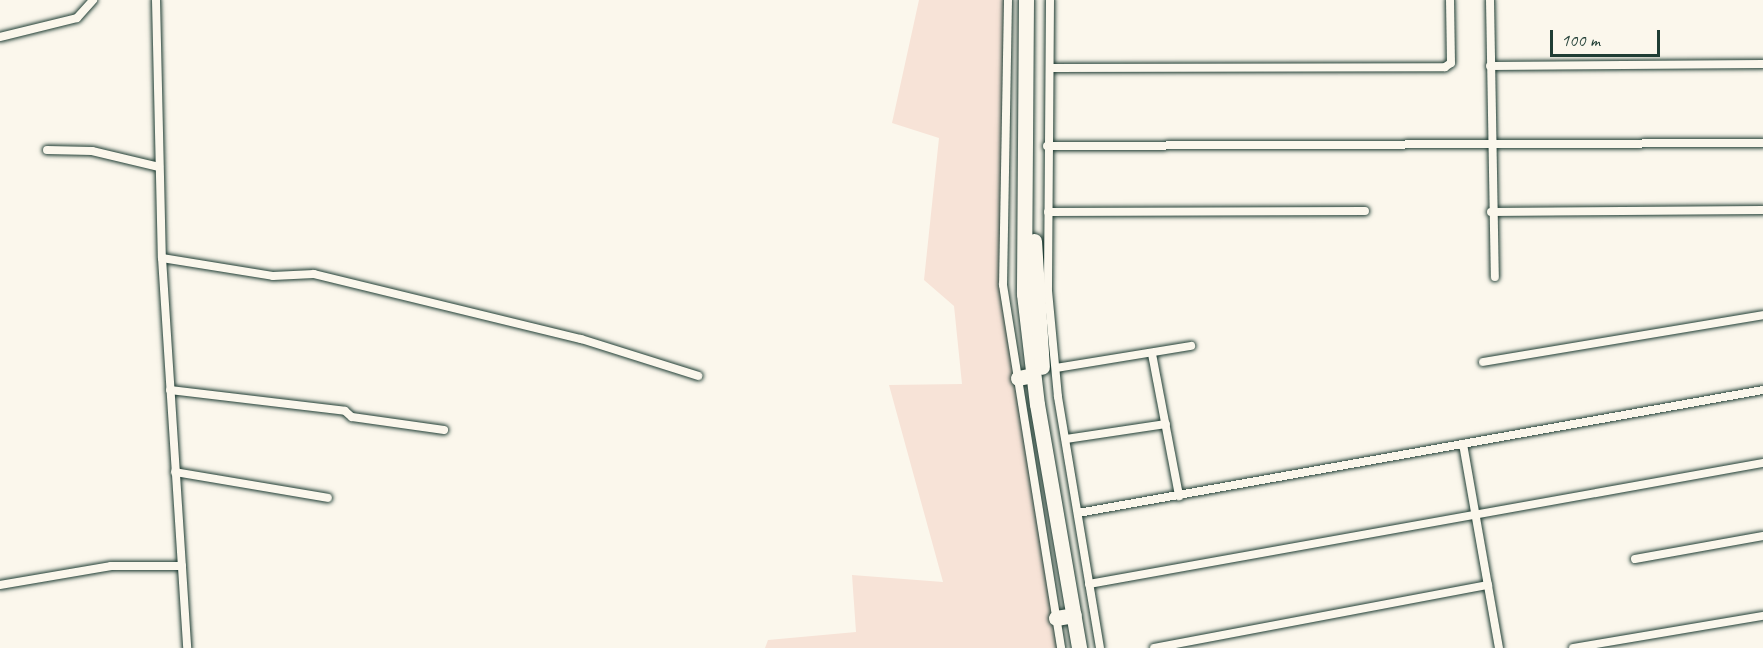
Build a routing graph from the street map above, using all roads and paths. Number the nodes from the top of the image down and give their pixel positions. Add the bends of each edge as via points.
1 (93, 0) edge
2 (156, 0) edge
3 (1008, 0) edge
4 (1026, 0) edge
5 (1036, 0) edge
6 (1050, 0) edge
7 (1450, 0) edge
8 (1490, 0) edge
9 (0, 37) edge
10 (1763, 64) edge
11 (1490, 66) junction
12 (1050, 68) junction
13 (1763, 143) edge
14 (1490, 144) junction
15 (1047, 146) junction
16 (46, 150) dead end
17 (159, 167) junction
18 (1763, 210) edge
19 (1365, 211) dead end
20 (1048, 212) junction
21 (1491, 212) junction
22 (162, 258) junction
23 (1495, 277) dead end
24 (1763, 315) edge
25 (1191, 346) dead end
26 (1152, 354) junction
27 (1483, 362) dead end
28 (1056, 368) junction
29 (698, 376) dead end
30 (1025, 376) junction
31 (170, 390) junction
32 (1763, 390) edge
33 (1166, 423) junction
34 (444, 430) dead end
35 (1066, 439) junction
36 (1035, 440) junction
37 (1463, 444) junction
38 (1763, 463) edge
39 (175, 472) junction
40 (1179, 496) junction
41 (328, 498) dead end
42 (1078, 513) junction
43 (1475, 514) junction
44 (1763, 536) edge
45 (1635, 559) dead end
46 (182, 566) junction
47 (1089, 584) junction
48 (0, 585) edge
49 (1488, 585) junction
50 (1074, 615) junction
51 (1763, 616) edge
52 (1056, 618) junction
53 (187, 648) edge
54 (1061, 648) edge
55 (1079, 648) edge
56 (1088, 648) edge
57 (1100, 648) edge
58 (1154, 648) edge
59 (1499, 648) edge
60 (1573, 648) edge

1 - 9 street via 77,18
2 - 17 street
3 - 30 street via 1003,285
4 - 30 highway
5 - 56 highway via 1037,314
6 - 12 street
7 - 12 street via 1450,63 1445,67
8 - 11 street
10 - 11 street
11 - 14 street
12 - 15 street
13 - 14 street
14 - 15 street
14 - 21 street
15 - 20 street
16 - 17 street via 92,152
17 - 22 street
18 - 21 street
19 - 20 street
20 - 28 street
21 - 23 street
22 - 29 street via 273,276 314,274 581,339
22 - 31 street
24 - 27 street
25 - 26 street
26 - 28 street
26 - 33 street
28 - 35 street
30 - 36 highway
31 - 34 street via 345,411 352,417
31 - 39 street
32 - 37 street
33 - 35 street
33 - 40 street
35 - 42 street
36 - 50 highway
36 - 52 street
37 - 40 street
37 - 43 street
38 - 43 street
39 - 41 street
39 - 46 street
40 - 42 street
42 - 47 street
43 - 47 street
43 - 49 street
44 - 45 street
46 - 48 street via 111,566
46 - 53 street
47 - 57 street
49 - 58 street
49 - 59 street
50 - 52 highway
50 - 55 highway
51 - 60 street
52 - 54 street

